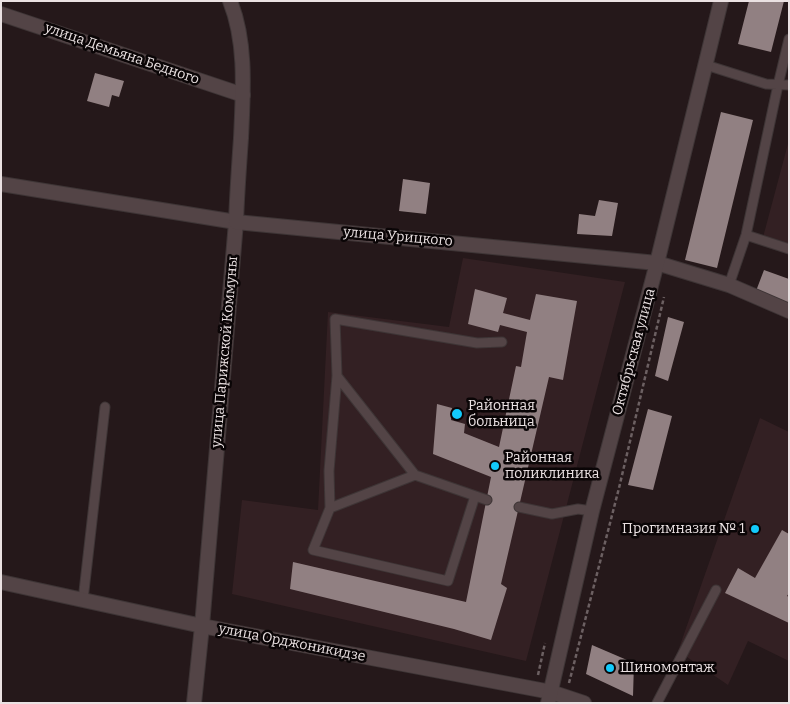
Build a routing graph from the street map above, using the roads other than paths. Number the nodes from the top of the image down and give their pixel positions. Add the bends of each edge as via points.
1 (230, 1) edge
2 (721, 1) edge
3 (1, 14) edge
4 (789, 39) edge
5 (706, 65) junction
6 (789, 84) edge
7 (778, 85) junction
8 (243, 95) junction
9 (1, 184) edge
10 (236, 222) junction
11 (746, 235) junction
12 (789, 249) edge
13 (657, 263) junction
14 (729, 285) junction
15 (789, 311) edge
16 (502, 342) dead end
17 (337, 376) junction
18 (105, 407) dead end
19 (415, 475) junction
20 (475, 496) junction
21 (487, 500) dead end
22 (519, 507) dead end
23 (330, 508) junction
24 (592, 512) junction
25 (1, 582) edge
26 (716, 590) dead end
27 (83, 600) junction
28 (202, 626) junction
29 (549, 697) edge
30 (194, 703) edge
31 (584, 703) edge
32 (657, 703) edge

1 - 8 street, улица Парижской Коммуны via 240,42
2 - 5 street, Октябрьская улица
3 - 8 street, улица Демьяна Бедного
4 - 7 lane
5 - 7 lane
5 - 13 street, Октябрьская улица
6 - 7 lane
7 - 11 lane
8 - 10 street, улица Парижской Коммуны
9 - 10 street, улица Урицкого
10 - 13 street, улица Урицкого
10 - 28 street, улица Парижской Коммуны
11 - 12 lane
11 - 14 lane
13 - 14 street, улица Урицкого
13 - 24 street, Октябрьская улица
14 - 15 street, улица Урицкого
16 - 17 lane via 477,343 335,319
17 - 19 lane
17 - 23 lane via 329,471
18 - 27 lane
19 - 20 lane
19 - 23 lane
20 - 21 lane
20 - 23 lane via 448,581 313,550
22 - 24 lane via 552,514 578,509
24 - 29 street, Октябрьская улица
25 - 27 street, улица Орджоникидзе
26 - 32 lane
27 - 28 street, улица Орджоникидзе
28 - 29 street, улица Орджоникидзе
28 - 30 street, улица Парижской Коммуны
29 - 31 street, улица Орджоникидзе via 566,697

